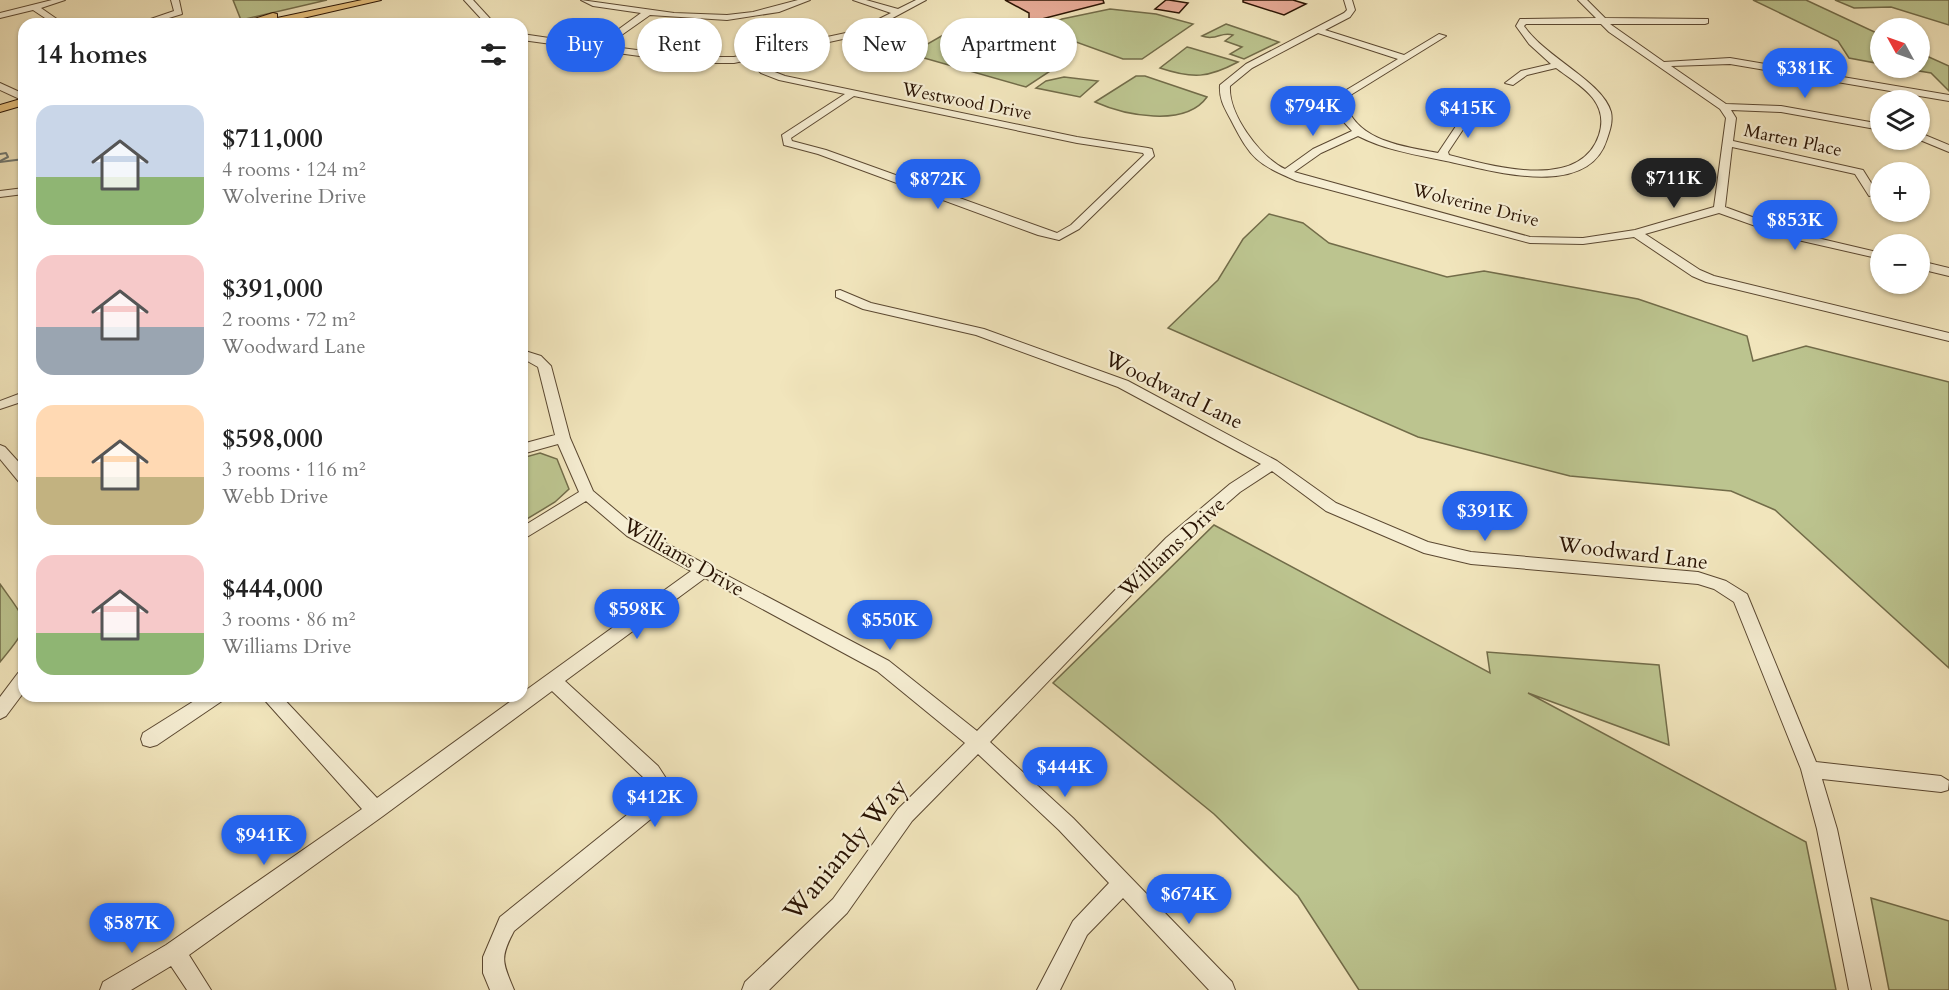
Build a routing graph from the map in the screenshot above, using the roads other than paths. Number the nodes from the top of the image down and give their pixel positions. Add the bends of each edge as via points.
1 (61, 0) edge
2 (175, 0) edge
3 (351, 0) edge
4 (376, 0) edge
5 (468, 0) edge
6 (585, 0) edge
7 (806, 0) edge
8 (859, 0) edge
9 (874, 0) edge
10 (922, 0) edge
11 (1348, 0) edge
12 (1582, 0) edge
13 (34, 7) junction
14 (901, 10) junction
15 (653, 12) junction
16 (0, 16) edge
17 (51, 18) edge
18 (160, 18) edge
19 (270, 18) edge
20 (291, 18) edge
21 (485, 18) edge
22 (1705, 21) dead end
23 (1602, 22) junction
24 (625, 27) edge
25 (625, 28) edge
26 (634, 30) junction
27 (1319, 31) junction
28 (1442, 36) dead end
29 (625, 37) edge
30 (528, 38) edge
31 (546, 40) edge
32 (830, 40) edge
33 (625, 51) edge
34 (1404, 58) junction
35 (734, 59) edge
36 (1665, 64) junction
37 (1558, 65) junction
38 (768, 72) edge
39 (1510, 83) dead end
40 (0, 86) edge
41 (851, 94) junction
42 (18, 95) edge
43 (18, 98) edge
44 (1949, 98) edge
45 (18, 99) edge
46 (0, 102) edge
47 (1724, 107) junction
48 (0, 109) edge
49 (1467, 116) dead end
50 (1870, 125) edge
51 (1359, 132) junction
52 (1930, 140) edge
53 (1730, 143) junction
54 (1949, 149) edge
55 (1445, 158) junction
56 (1286, 173) junction
57 (1870, 189) edge
58 (18, 192) edge
59 (0, 194) edge
60 (1719, 209) junction
61 (1635, 233) junction
62 (1870, 254) edge
63 (1930, 267) edge
64 (1949, 272) edge
65 (840, 294) dead end
66 (1949, 337) edge
67 (528, 356) edge
68 (18, 399) edge
69 (1, 406) edge
70 (562, 438) junction
71 (528, 447) edge
72 (0, 450) edge
73 (1272, 464) junction
74 (18, 471) edge
75 (587, 494) junction
76 (528, 530) edge
77 (703, 571) junction
78 (552, 680) junction
79 (18, 686) edge
80 (528, 698) edge
81 (207, 702) edge
82 (276, 702) edge
83 (522, 702) edge
84 (0, 711) edge
85 (150, 739) dead end
86 (978, 742) junction
87 (1810, 769) junction
88 (1941, 784) dead end
89 (376, 810) junction
90 (1122, 884) junction
91 (174, 952) junction
92 (111, 990) edge
93 (200, 990) edge
94 (503, 990) edge
95 (753, 990) edge
96 (1048, 990) edge
97 (1224, 990) edge
98 (1860, 990) edge

1 - 13 street
2 - 18 street via 179,12
3 - 19 main road
4 - 20 main road
5 - 21 street
6 - 15 street
7 - 15 street via 734,18
8 - 14 street
9 - 14 street
10 - 14 street
11 - 27 street, Wolverine Drive via 1351,10 1347,15
12 - 23 street
13 - 16 street
13 - 17 street
14 - 32 street via 858,33
15 - 24 street
15 - 26 street
22 - 23 street
23 - 36 street
23 - 37 street via 1523,21 1520,26 1526,35
25 - 26 street
26 - 29 street
27 - 34 street
27 - 56 street, Wolverine Drive via 1249,66 1225,84 1224,98 1248,144 1259,158
28 - 34 street
30 - 31 street
33 - 35 street via 691,60
34 - 51 street via 1346,94 1340,103
36 - 44 street via 1730,61
36 - 47 street
37 - 39 street via 1524,73
37 - 55 street via 1589,87 1604,104 1607,124 1598,154 1572,169 1544,173 1502,172
38 - 41 street, Westwood Drive
40 - 42 street
41 - 41 street, Westwood Drive via 786,137 788,143 1059,237 1075,227 1149,156 1148,151
43 - 46 main road
45 - 48 main road
47 - 50 street via 1781,109
47 - 53 street via 1731,118
49 - 55 street via 1443,152
51 - 55 street via 1394,146
51 - 56 street via 1317,151
52 - 54 street
53 - 57 street, Marten Place via 1859,172
53 - 60 street
56 - 61 street, Wolverine Drive via 1530,240 1583,242
58 - 59 street
60 - 61 street, Wolverine Drive
60 - 62 street via 1793,236
61 - 66 street via 1710,279
63 - 64 street
65 - 73 street, Woodward Lane via 867,306 980,332 1123,384
67 - 70 street, Williams Drive via 544,366
68 - 69 street
70 - 71 street
70 - 75 street, Williams Drive
72 - 74 street
73 - 86 street, Williams Drive via 1236,488 1172,542
73 - 87 street, Woodward Lane via 1331,507 1424,547 1471,558 1698,578 1720,585 1741,598
75 - 76 street
75 - 77 street, Williams Drive via 632,532
77 - 78 street
77 - 86 street, Williams Drive via 883,666
78 - 80 street
78 - 94 street via 651,772 661,786 650,808 507,924 493,948 495,980
79 - 84 street
81 - 85 street
82 - 89 street
83 - 89 street
86 - 90 street, Williams Drive via 1066,824
86 - 95 street, Waniandy Way via 905,815 840,906
87 - 88 street
87 - 98 street, Woodward Lane via 1827,829
89 - 91 street
90 - 96 street via 1080,928
90 - 97 street, Williams Drive
91 - 92 street
91 - 93 street

